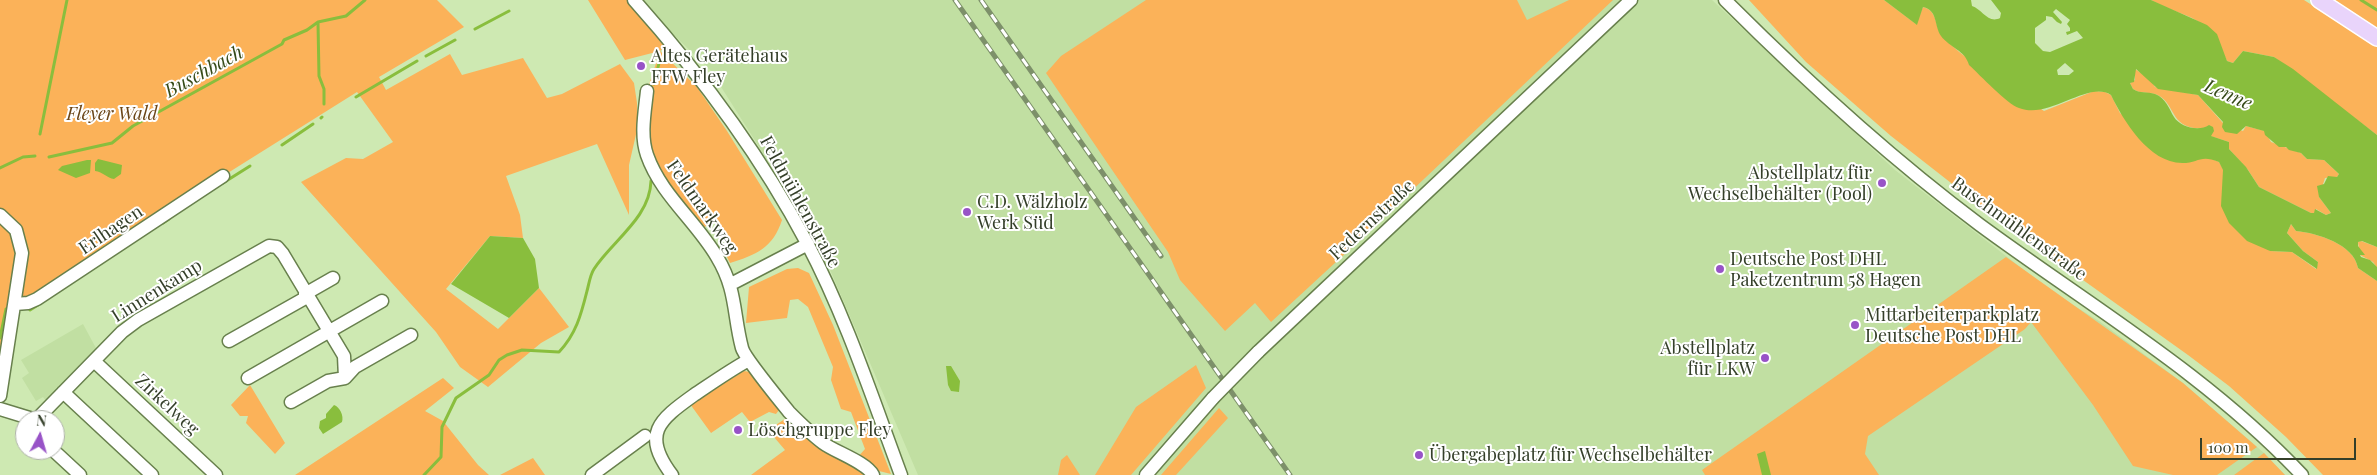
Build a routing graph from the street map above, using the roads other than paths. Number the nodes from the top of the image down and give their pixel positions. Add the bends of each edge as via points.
1 (634, 0) edge
2 (1631, 0) edge
3 (1724, 0) edge
4 (2319, 0) edge
5 (2377, 38) edge
6 (647, 91) dead end
7 (223, 176) dead end
8 (0, 215) edge
9 (808, 244) junction
10 (333, 278) dead end
11 (731, 284) junction
12 (306, 295) junction
13 (382, 301) dead end
14 (15, 304) junction
15 (328, 331) junction
16 (411, 335) dead end
17 (229, 341) dead end
18 (94, 360) junction
19 (747, 361) junction
20 (248, 378) dead end
21 (344, 378) junction
22 (63, 392) junction
23 (0, 396) edge
24 (291, 402) dead end
25 (0, 409) edge
26 (46, 410) edge
27 (15, 414) edge
28 (644, 436) dead end
29 (64, 460) edge
30 (80, 475) edge
31 (152, 475) edge
32 (216, 475) edge
33 (592, 475) edge
34 (672, 475) edge
35 (873, 475) edge
36 (901, 475) edge
37 (1146, 475) edge
38 (2302, 475) edge

1 - 9 street, Feldmühlenstraße via 728,115
2 - 37 street, Federnstraße, bridge via 1258,352
3 - 38 street, Buschmühlenstraße via 1875,142 1978,223 2190,373 2271,442
4 - 5 main road
6 - 11 street, Feldmarkweg via 646,153 657,179 700,230
7 - 14 street, Erlhagen via 44,295 28,303
8 - 14 street via 16,230 22,253
9 - 11 street, Feldmarkweg
9 - 36 street, Feldmühlenstraße via 852,343
10 - 12 street
11 - 19 street, Feldmarkweg
12 - 15 street, Linnenkamp
12 - 17 street
12 - 18 street, Linnenkamp via 280,249 265,246 138,320
13 - 15 street
14 - 23 street
15 - 20 street
15 - 21 street, Linnenkamp via 344,356
16 - 21 street via 355,367
18 - 22 street, Linnenkamp
18 - 32 street, Zirkelweg
19 - 34 street via 664,417 658,429 658,453
19 - 35 street, Feldmarkweg via 788,411 823,443
21 - 24 street via 328,381
22 - 26 street, Linnenkamp
22 - 31 street
25 - 27 street, Linnenkamp
28 - 33 street
29 - 30 street

